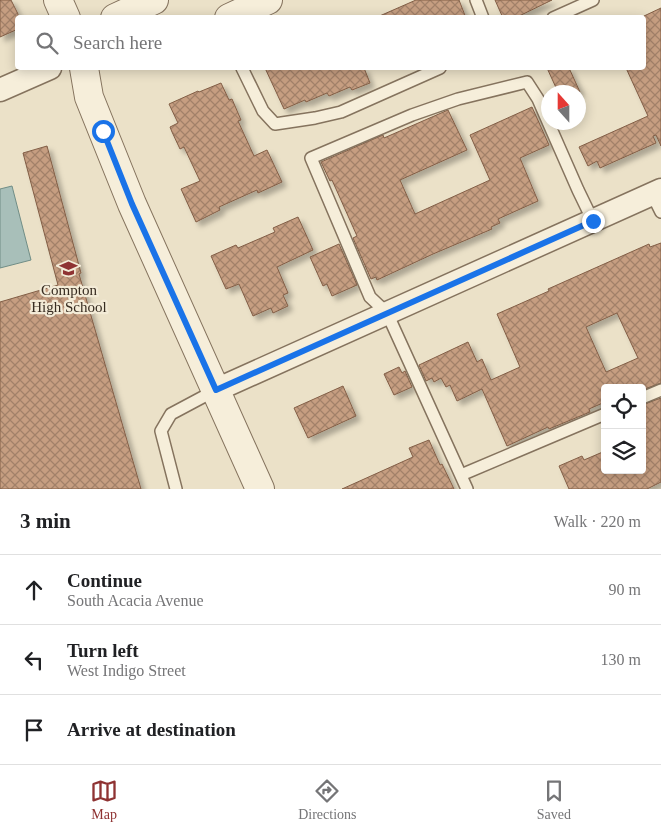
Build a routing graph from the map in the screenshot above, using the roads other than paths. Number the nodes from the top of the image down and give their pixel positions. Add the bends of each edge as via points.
1 (58, 0) edge
2 (154, 0) edge
3 (268, 0) edge
4 (476, 0) edge
5 (593, 0) edge
6 (65, 15) edge
7 (122, 15) edge
8 (236, 15) edge
9 (482, 15) edge
10 (560, 15) edge
11 (45, 70) edge
12 (84, 70) edge
13 (243, 70) edge
14 (436, 70) edge
15 (0, 90) edge
16 (658, 199) edge
17 (593, 221) junction
18 (387, 313) junction
19 (216, 390) junction
20 (661, 390) edge
21 (646, 396) edge
22 (601, 416) edge
23 (461, 476) junction
24 (176, 489) edge
25 (260, 489) edge
26 (467, 489) edge

1 - 6 street
2 - 7 street
3 - 8 street
4 - 9 lane
5 - 10 lane
11 - 15 street
12 - 19 street via 89,97 132,204
13 - 14 lane via 263,111 274,124 341,112
16 - 17 street
17 - 18 street
17 - 18 lane via 538,99 527,82 458,99 412,115 311,158 370,296
18 - 19 street
18 - 23 lane
19 - 24 lane via 171,414 161,431
19 - 25 street
20 - 21 lane
22 - 23 lane
23 - 26 lane

